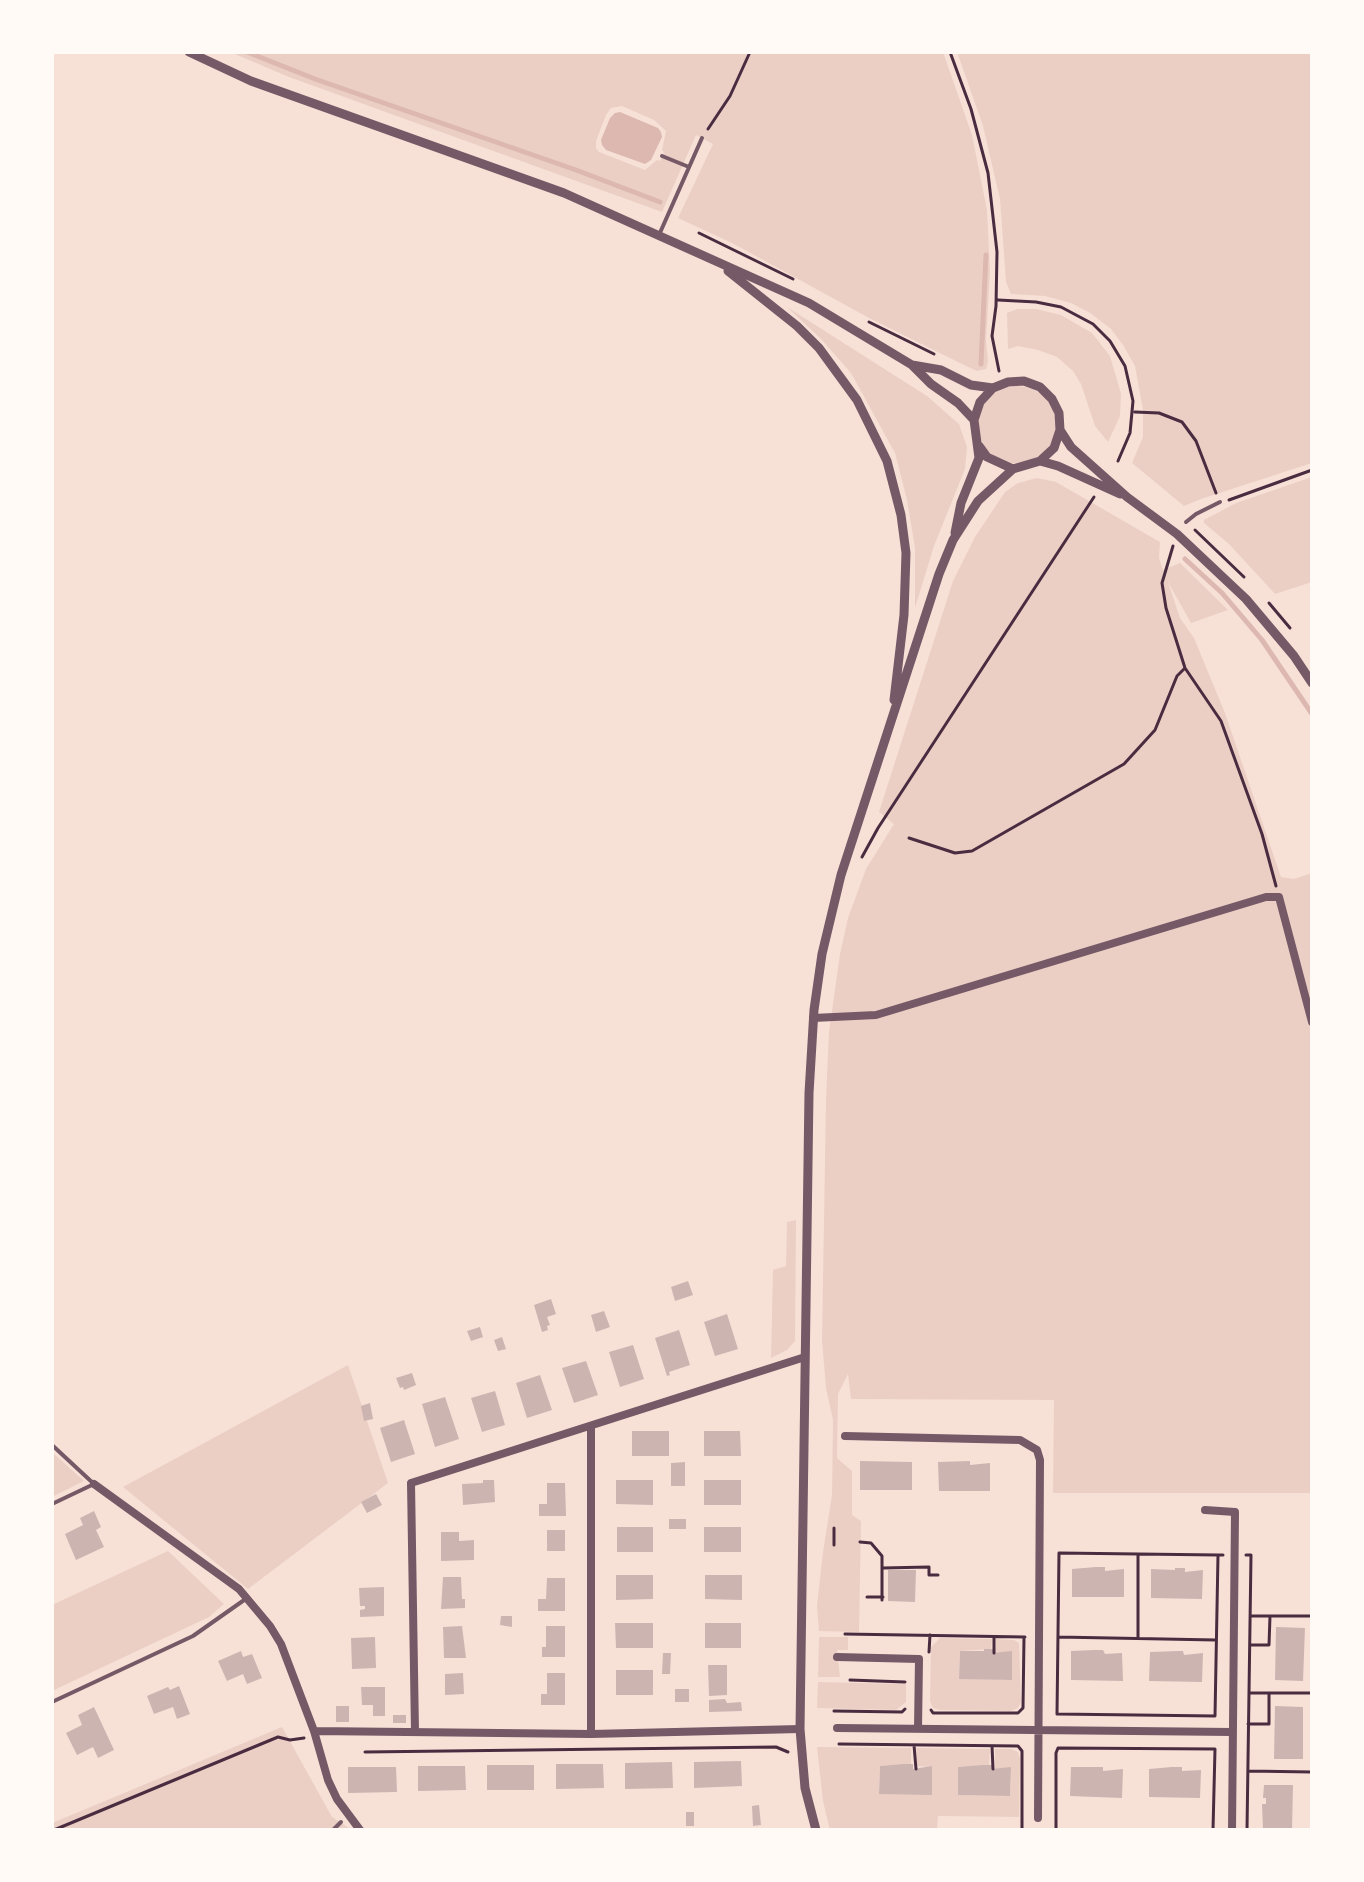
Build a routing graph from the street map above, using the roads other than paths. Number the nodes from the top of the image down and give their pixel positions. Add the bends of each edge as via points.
1 (189, 52) edge
2 (702, 138) road end
3 (662, 156) dead end
4 (689, 167) junction
5 (659, 236) junction
6 (718, 263) junction
7 (912, 365) junction
8 (993, 388) junction
9 (974, 420) junction
10 (1060, 430) junction
11 (979, 446) junction
12 (1040, 461) junction
13 (1013, 469) junction
14 (1127, 497) junction
15 (1220, 502) road end
16 (1186, 522) dead end
17 (953, 540) junction
18 (1312, 683) edge
19 (892, 715) junction
20 (813, 1018) junction
21 (1312, 1022) edge
22 (805, 1357) junction
23 (591, 1426) junction
24 (845, 1436) dead end
25 (52, 1445) edge
26 (94, 1484) junction
27 (52, 1504) edge
28 (1205, 1510) dead end
29 (247, 1598) junction
30 (837, 1657) dead end
31 (52, 1702) edge
32 (837, 1728) dead end
33 (800, 1729) junction
34 (918, 1729) junction
35 (1038, 1730) junction
36 (314, 1731) junction
37 (415, 1732) junction
38 (1232, 1732) junction
39 (591, 1734) junction
40 (1038, 1818) dead end
41 (341, 1822) dead end
42 (333, 1830) edge
43 (360, 1830) edge
44 (816, 1830) edge
45 (1232, 1830) edge

1 - 5 street via 251,81 564,193
2 - 4 lane
3 - 4 lane
4 - 5 lane
5 - 6 street
6 - 7 street via 809,303
6 - 19 street via 819,348 857,400 887,461 906,553
7 - 8 street
7 - 9 street
8 - 9 street via 980,402
8 - 10 street via 1024,381 1040,387 1056,406
9 - 11 street
10 - 12 street via 1054,448
10 - 14 street via 1071,447
11 - 13 street via 987,457
11 - 17 street
12 - 13 street
12 - 14 street
13 - 17 street via 978,501
14 - 18 street via 1177,534 1246,599
15 - 16 lane
17 - 19 street
19 - 20 street via 841,875
20 - 21 street via 876,1015 1279,897
20 - 22 street
22 - 23 street
22 - 33 street
23 - 37 street via 411,1483
23 - 39 street
24 - 35 street via 1020,1440 1037,1450
25 - 26 lane
26 - 27 lane
26 - 29 street
28 - 38 street via 1235,1512
29 - 31 lane via 193,1636
29 - 36 street via 281,1644
30 - 34 street via 919,1659
32 - 34 street
33 - 39 street
33 - 44 street via 805,1788
34 - 35 street
35 - 38 street
35 - 40 street
36 - 37 street
36 - 43 street via 328,1780
37 - 39 street
38 - 45 street
41 - 42 lane

